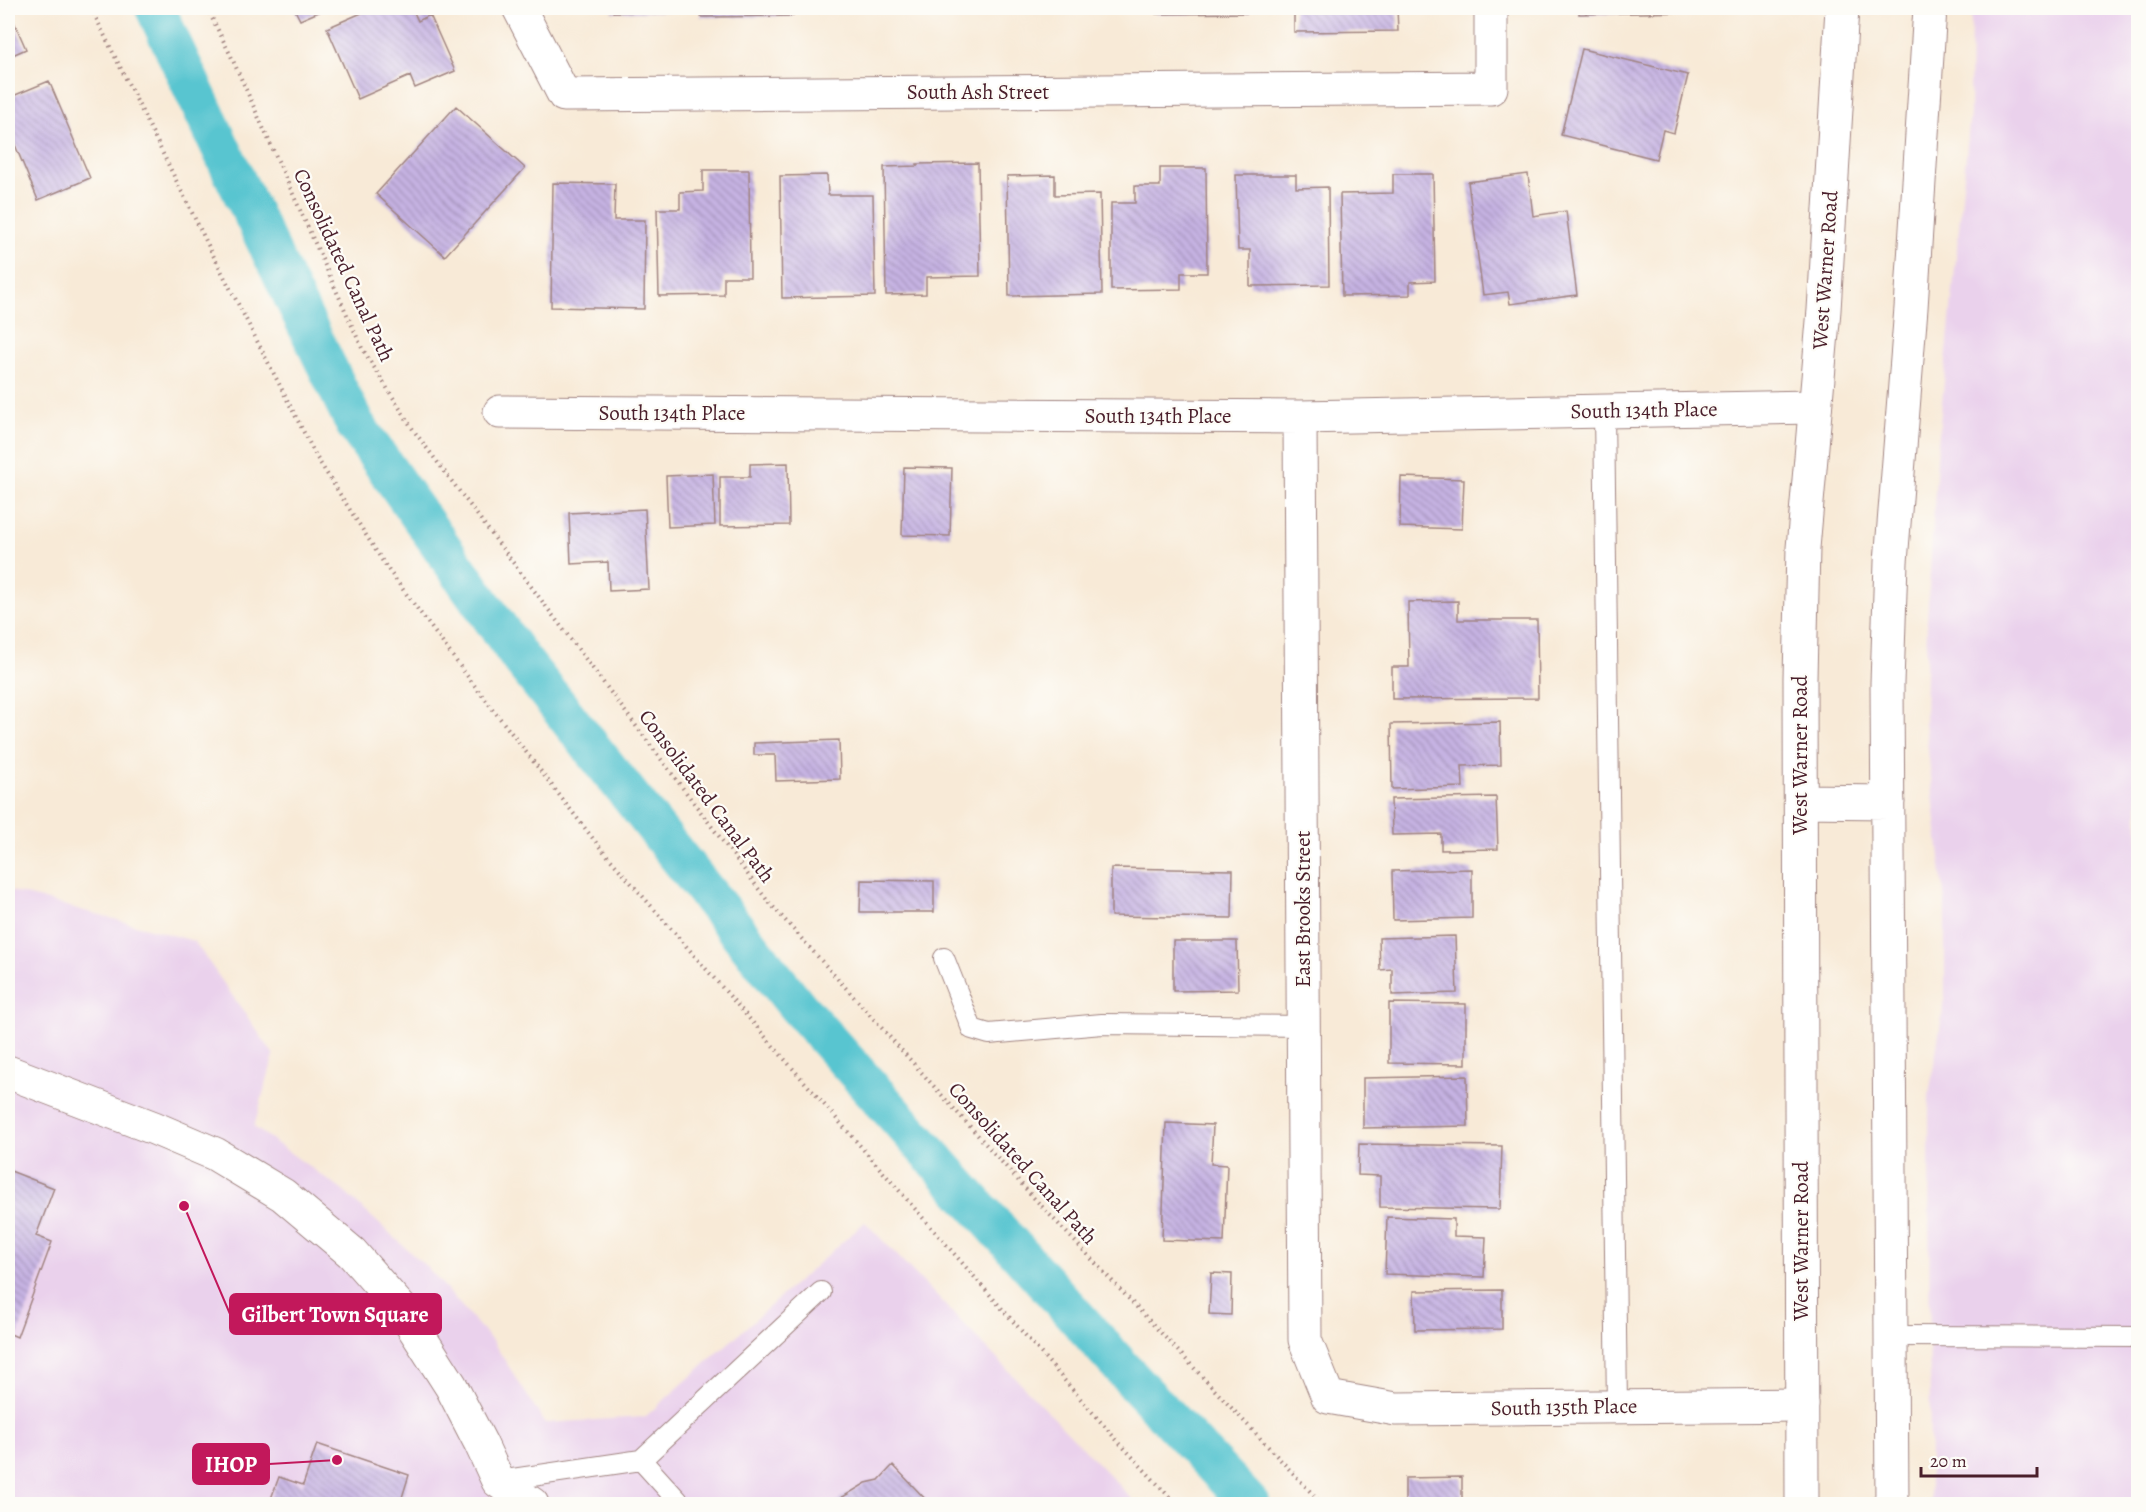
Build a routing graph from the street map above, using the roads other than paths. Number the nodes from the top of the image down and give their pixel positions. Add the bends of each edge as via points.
1 (519, 8) edge
2 (1491, 8) edge
3 (1842, 8) edge
4 (1930, 8) edge
5 (1815, 407) junction
6 (1604, 411) junction
7 (500, 412) dead end
8 (1300, 417) junction
9 (1801, 801) junction
10 (1888, 802) junction
11 (944, 958) dead end
12 (1303, 1026) junction
13 (8, 1072) edge
14 (821, 1292) dead end
15 (1892, 1336) junction
16 (2139, 1337) edge
17 (1328, 1397) joint
18 (1802, 1405) junction
19 (1617, 1406) junction
20 (641, 1460) junction
21 (494, 1493) edge
22 (532, 1504) edge
23 (681, 1504) edge
24 (1802, 1504) edge
25 (1892, 1504) edge

1 - 2 street, South Ash Street via 564,95 1491,88
3 - 5 street, West Warner Road
4 - 10 street via 1891,562
5 - 6 street, South 134th Place
5 - 9 street, West Warner Road via 1802,563
6 - 8 street, South 134th Place
6 - 19 lane
7 - 8 street, South 134th Place
8 - 12 street, East Brooks Street
9 - 10 street
9 - 18 street, West Warner Road
10 - 15 street
11 - 12 lane via 972,1029 989,1034 1102,1024
12 - 17 street, East Brooks Street via 1305,1340
13 - 21 street via 215,1154 283,1195 352,1253 403,1311 451,1386 481,1444
14 - 20 lane
15 - 16 lane
15 - 25 street
17 - 19 street, South 135th Place via 1396,1409
18 - 19 street, South 135th Place
18 - 24 street, West Warner Road
20 - 21 lane
20 - 23 lane
21 - 22 street

